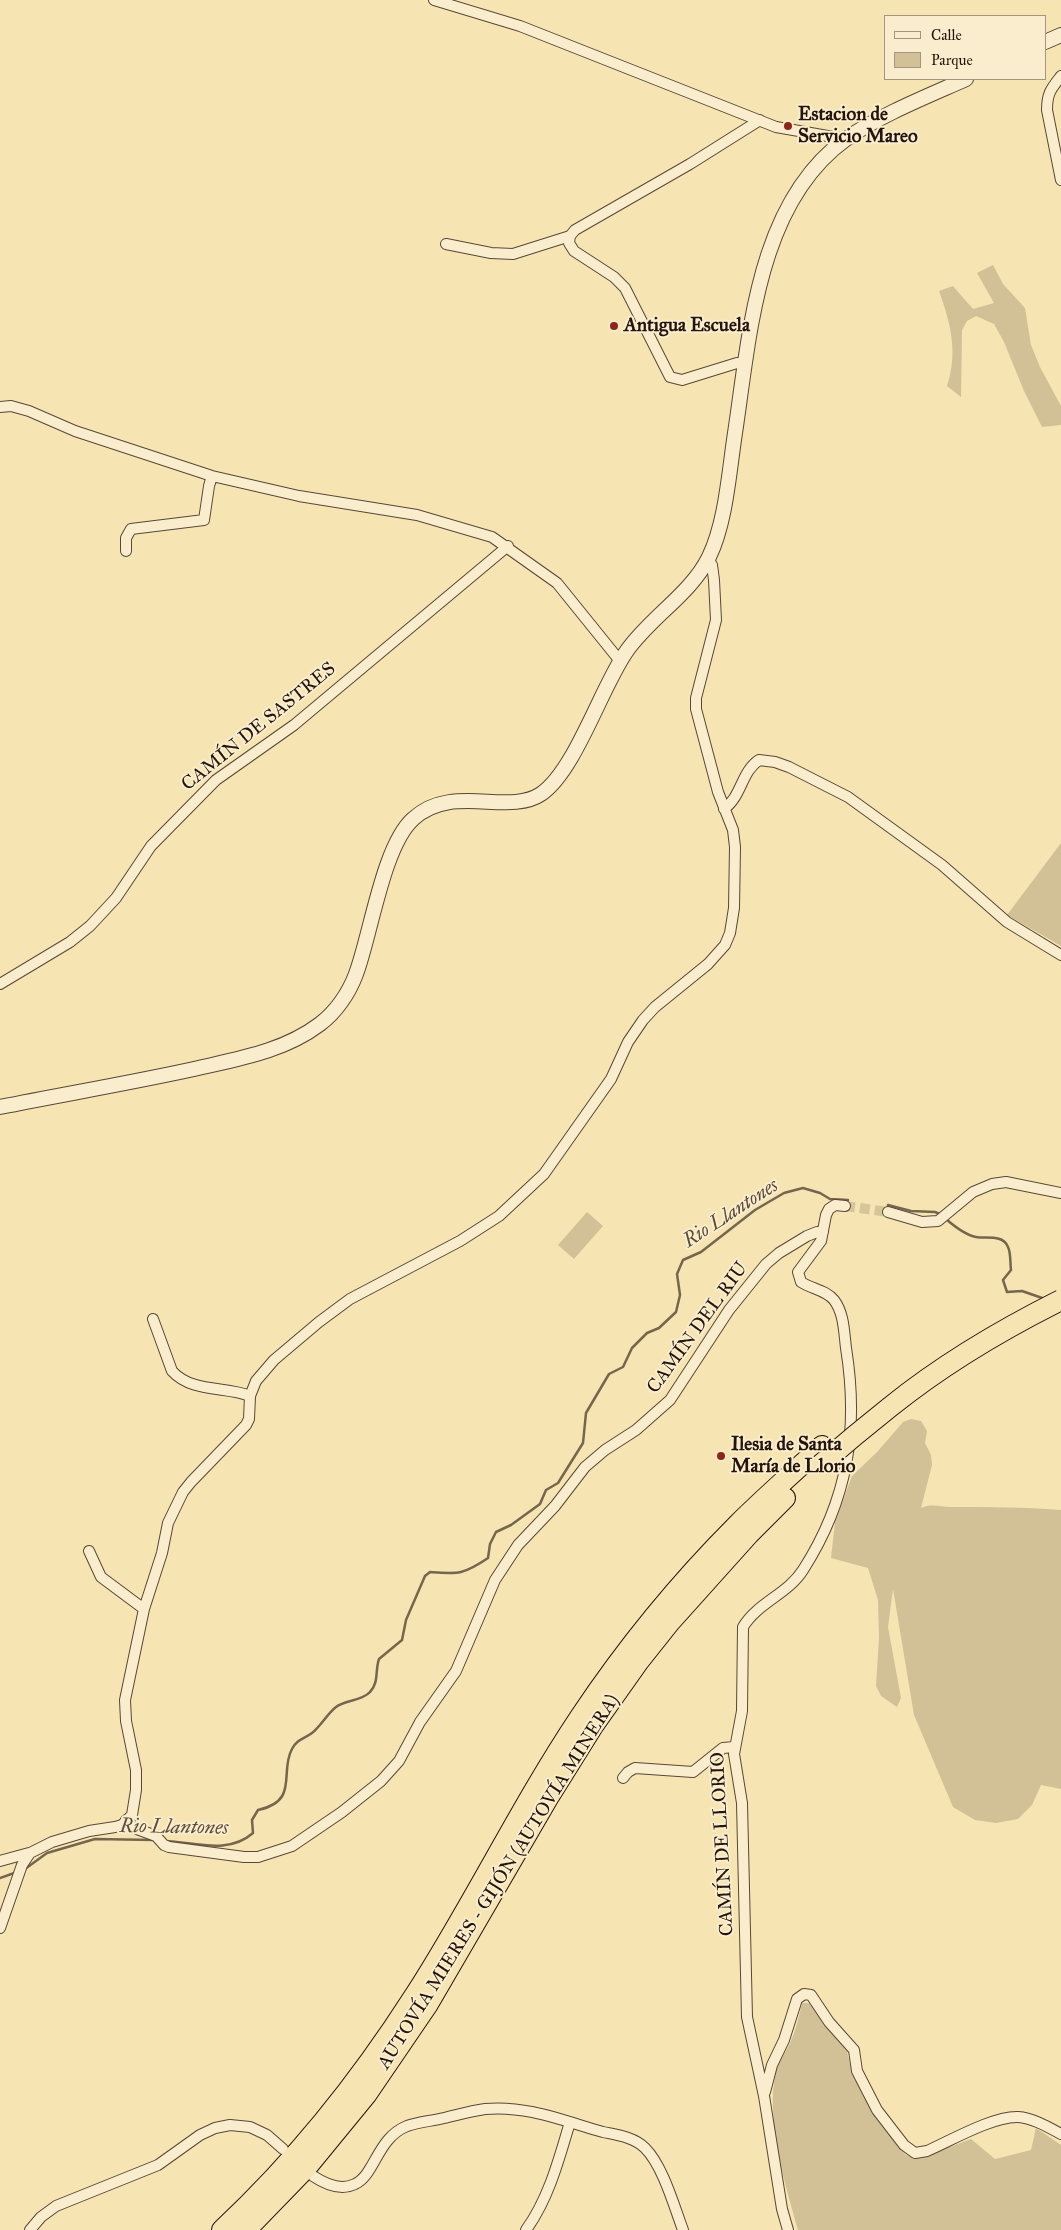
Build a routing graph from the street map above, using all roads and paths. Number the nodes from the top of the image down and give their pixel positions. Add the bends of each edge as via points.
1 (434, 0) edge
2 (1061, 35) edge
3 (1046, 42) edge
4 (1061, 76) edge
5 (964, 80) edge
6 (760, 120) junction
7 (845, 139) junction
8 (1061, 180) edge
9 (570, 236) junction
10 (446, 244) dead end
11 (746, 364) junction
12 (0, 407) edge
13 (212, 476) junction
14 (508, 546) junction
15 (126, 551) dead end
16 (708, 559) junction
17 (620, 662) junction
18 (724, 809) junction
19 (1061, 955) edge
20 (0, 984) edge
21 (0, 1108) edge
22 (1061, 1193) edge
23 (845, 1206) tunnel mouth
24 (888, 1212) tunnel mouth
25 (823, 1232) junction
26 (1061, 1284) edge
27 (1061, 1300) edge
28 (153, 1319) dead end
29 (250, 1396) junction
30 (820, 1456) junction
31 (89, 1552) dead end
32 (144, 1609) junction
33 (734, 1747) junction
34 (623, 1778) dead end
35 (126, 1820) junction
36 (30, 1853) junction
37 (0, 1861) edge
38 (0, 1928) edge
39 (764, 2096) junction
40 (570, 2122) junction
41 (1061, 2134) edge
42 (283, 2149) dead end
43 (313, 2176) dead end
44 (30, 2230) edge
45 (222, 2230) edge
46 (246, 2230) edge
47 (526, 2230) edge
48 (683, 2230) edge
49 (788, 2230) edge

1 - 6 street via 520,26
2 - 3 street
4 - 8 street via 1048,94 1047,110
5 - 7 street
6 - 7 street via 787,130
6 - 9 street via 575,230
7 - 11 street via 803,182 779,225 754,308
9 - 10 street via 513,254
9 - 11 street via 569,243 574,251 625,288 670,377 682,380 737,363
11 - 16 street via 720,522
12 - 13 street via 29,411 75,431
13 - 14 street via 299,496 418,515 492,537
13 - 15 street via 204,520 131,529 126,538
14 - 17 street via 557,583
14 - 20 street, CAMÍN DE SASTRES via 294,725 216,780 151,846 116,898 90,926
16 - 17 street via 675,599 639,634
16 - 18 street via 714,580 716,620 696,709
17 - 21 street via 568,760 555,781 539,796 518,801 452,801 432,806 413,818 402,831 391,855 356,976 341,1003 321,1023 260,1053
18 - 19 street via 737,796 753,765 759,760 775,762 866,809 942,865 1006,922
18 - 29 street via 733,830 735,847 734,908 725,945 708,964 643,1020 628,1042 611,1079 544,1174 499,1216 460,1241 350,1299 319,1322 263,1372
22 - 24 street via 1012,1182 992,1184 973,1192 931,1223
23 - 25 street, CAMÍN DE LLORIO via 835,1205 829,1209
25 - 33 street, CAMÍN DE LLORIO via 818,1246 798,1272 801,1282 830,1295 839,1308 849,1376 849,1454 833,1511 802,1572 750,1617 743,1627 742,1711
25 - 35 street, CAMÍN DEL RIU via 807,1236 766,1264 729,1310 678,1391 642,1425 585,1467 555,1506 518,1545 495,1580 456,1671 420,1722 399,1761 381,1781 292,1846 258,1857 164,1845 156,1836 137,1829
26 - 30 highway via 980,1328 903,1381
27 - 30 highway, AUTOVÍA MIERES - GIJÓN (AUTOVÍA MINERA), bridge via 946,1367
28 - 29 street via 172,1371 177,1376 206,1388 231,1390
29 - 32 street via 246,1425 191,1482 176,1506 168,1523
30 - 45 highway, AUTOVÍA MIERES - GIJÓN (AUTOVÍA MINERA) via 737,1525 627,1651 534,1791 415,1995 353,2085 294,2155
30 - 46 highway, AUTOVÍA MIERES - GIJÓN (AUTOVÍA MINERA) via 670,1622 639,1661 548,1798 428,2004 366,2095 307,2166
31 - 32 street via 101,1576
32 - 35 street via 124,1700 136,1770 134,1808
33 - 34 street via 723,1748 693,1772 635,1768
33 - 39 street, CAMÍN DE LLORIO via 742,1803 747,2017
35 - 36 street via 115,1827 52,1842
36 - 37 street
36 - 38 street via 22,1865
39 - 41 street via 772,2064 784,2040 797,1999 804,1994 811,1995 854,2050 857,2071 877,2110 904,2145 915,2153 927,2151 998,2119 1018,2117 1033,2120
39 - 49 street, CAMÍN DE LLORIO
40 - 43 street via 538,2112 485,2109 407,2126 387,2141 365,2177 355,2184 331,2186
40 - 47 street via 556,2171
40 - 48 street via 622,2136 644,2147 663,2180
42 - 44 street via 267,2135 250,2127 230,2125 215,2128 158,2165 52,2209

